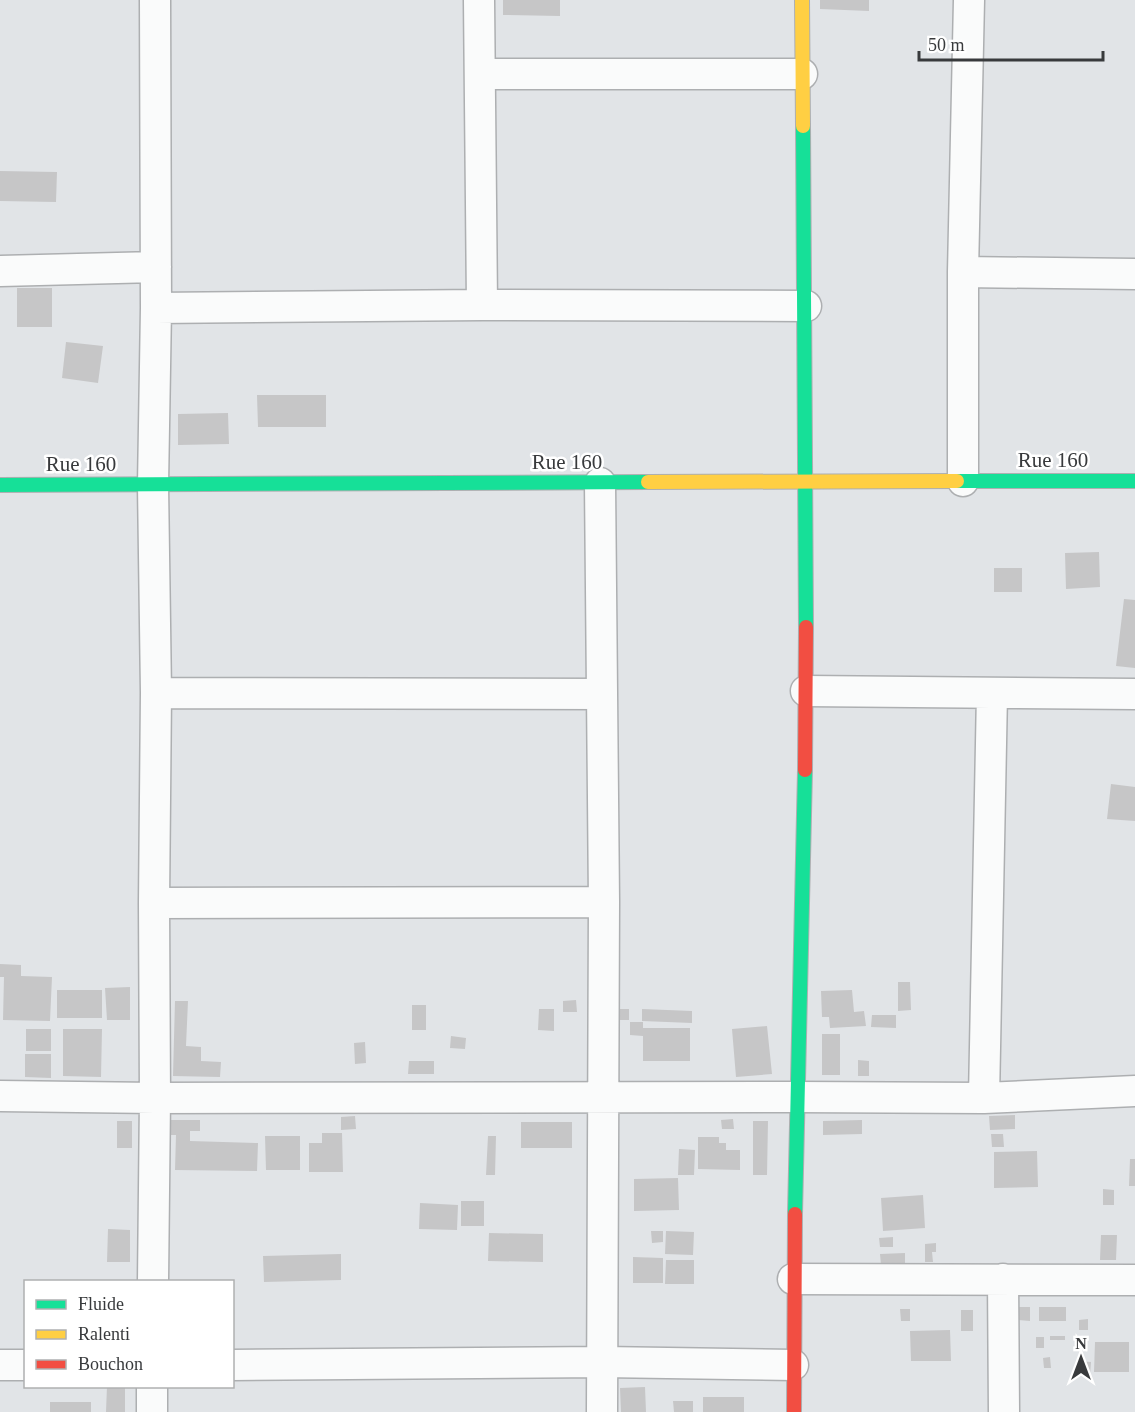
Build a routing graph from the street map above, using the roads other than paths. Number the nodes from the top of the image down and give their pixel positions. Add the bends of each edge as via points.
1 (155, 0) edge
2 (479, 0) edge
3 (802, 0) edge
4 (969, 0) edge
5 (480, 74) junction
6 (802, 74) junction
7 (156, 267) junction
8 (0, 271) edge
9 (963, 272) junction
10 (1135, 274) edge
11 (482, 305) junction
12 (806, 306) junction
13 (156, 308) junction
14 (807, 480) junction
15 (963, 481) junction
16 (1135, 481) edge
17 (600, 483) junction
18 (0, 485) edge
19 (153, 485) junction
20 (806, 691) junction
21 (156, 693) junction
22 (992, 693) junction
23 (602, 694) junction
24 (1135, 694) edge
25 (604, 902) junction
26 (154, 903) junction
27 (1135, 1091) edge
28 (0, 1096) edge
29 (798, 1097) junction
30 (155, 1098) junction
31 (604, 1098) junction
32 (984, 1098) junction
33 (794, 1279) junction
34 (1002, 1279) junction
35 (153, 1280) edge
36 (1135, 1280) edge
37 (603, 1362) junction
38 (0, 1365) edge
39 (24, 1365) edge
40 (234, 1365) edge
41 (794, 1365) junction
42 (152, 1388) edge
43 (152, 1412) edge
44 (602, 1412) edge
45 (794, 1412) edge
46 (1004, 1412) edge

1 - 7 street
2 - 5 street
3 - 6 street
4 - 9 street
5 - 6 street
5 - 11 street
6 - 12 street
7 - 8 street
7 - 13 street
9 - 10 street
9 - 15 street
11 - 12 street
11 - 13 street
12 - 14 street
13 - 19 street
14 - 15 street, Rue 160
14 - 17 street, Rue 160
14 - 20 street
15 - 16 street, Rue 160
17 - 19 street, Rue 160
17 - 23 street
18 - 19 street, Rue 160
19 - 21 street
20 - 22 street
20 - 29 street
21 - 23 street
21 - 26 street
22 - 24 street
22 - 32 street
23 - 25 street
25 - 26 street
25 - 31 street
26 - 30 street
27 - 32 street
28 - 30 street
29 - 31 street
29 - 32 street
29 - 33 street
30 - 31 street
30 - 35 street
31 - 37 street
33 - 34 street
33 - 41 street
34 - 36 street
34 - 46 street
37 - 40 street
37 - 41 street
37 - 44 street
38 - 39 street
41 - 45 street
42 - 43 street

